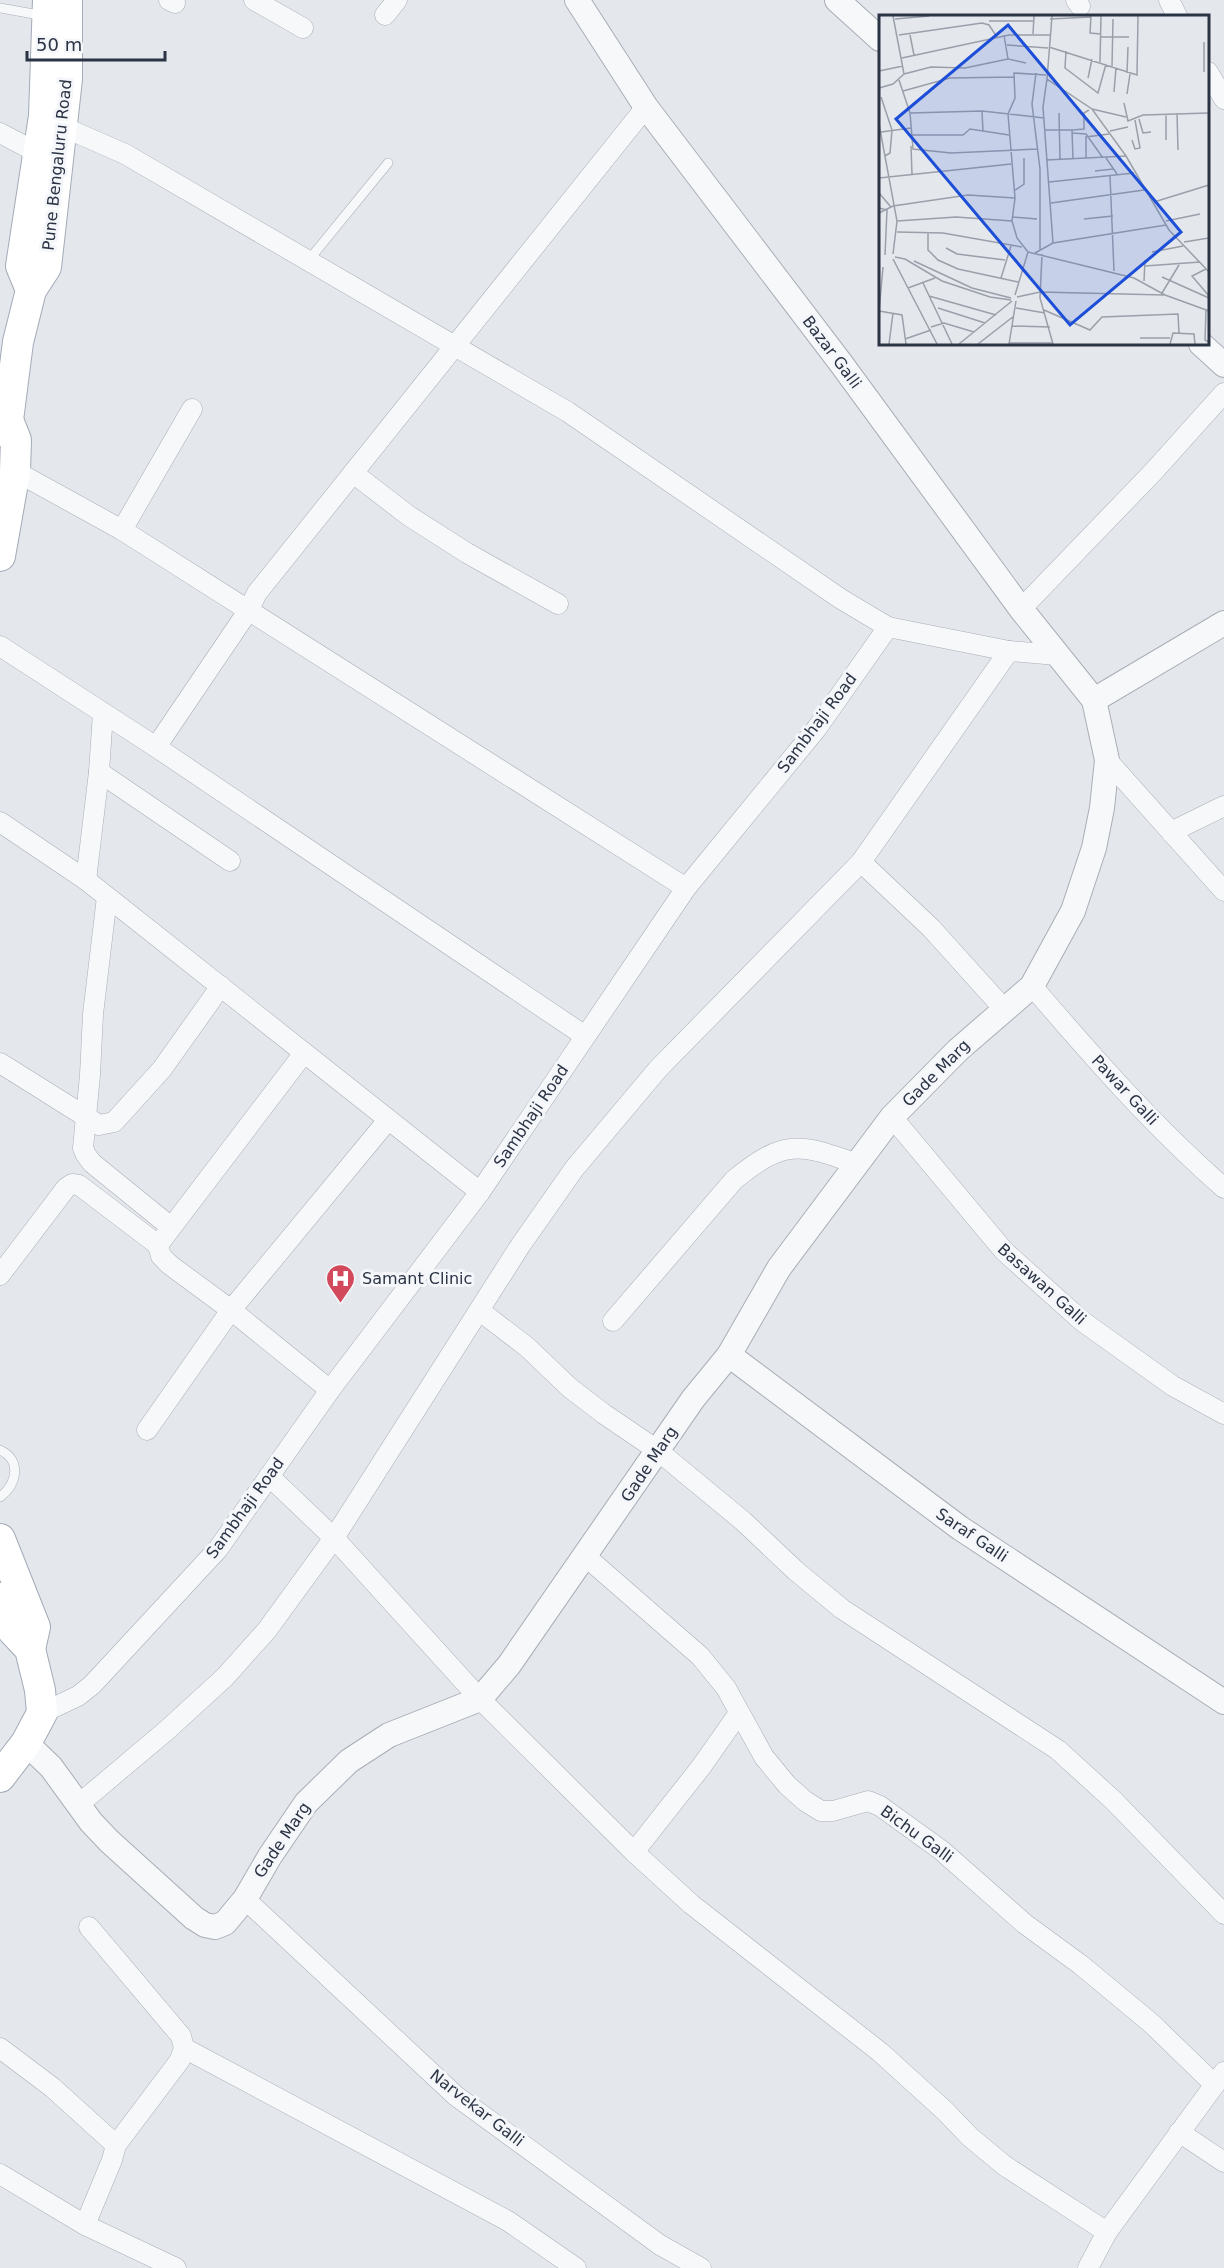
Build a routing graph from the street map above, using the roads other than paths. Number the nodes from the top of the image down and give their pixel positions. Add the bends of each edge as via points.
1 (254, 0) edge
2 (577, 0) edge
3 (837, 0) edge
4 (1169, 0) edge
5 (54, 5) edge
6 (0, 8) edge
7 (1176, 15) edge
8 (303, 28) dead end
9 (879, 38) edge
10 (1209, 74) edge
11 (1224, 99) edge
12 (646, 107) junction
13 (61, 126) junction
14 (0, 133) edge
15 (38, 153) junction
16 (388, 163) dead end
17 (308, 261) junction
18 (31, 290) junction
19 (9, 338) edge
20 (1202, 345) edge
21 (454, 346) junction
22 (1224, 365) edge
23 (1224, 393) edge
24 (192, 409) dead end
25 (4, 425) edge
26 (15, 471) junction
27 (353, 473) junction
28 (122, 530) junction
29 (0, 556) edge
30 (558, 604) dead end
31 (1021, 609) junction
32 (248, 611) junction
33 (1224, 623) edge
34 (888, 627) junction
35 (0, 646) edge
36 (1009, 651) junction
37 (1057, 656) junction
38 (1094, 700) junction
39 (103, 713) junction
40 (156, 747) junction
41 (1107, 760) junction
42 (99, 772) junction
43 (1224, 806) edge
44 (0, 822) edge
45 (1171, 832) junction
46 (230, 861) dead end
47 (861, 862) junction
48 (86, 880) junction
49 (686, 888) junction
50 (1224, 891) edge
51 (106, 897) junction
52 (220, 986) junction
53 (1032, 986) junction
54 (1004, 1009) junction
55 (585, 1036) junction
56 (304, 1053) junction
57 (0, 1063) edge
58 (892, 1117) junction
59 (87, 1119) junction
60 (388, 1120) junction
61 (857, 1164) junction
62 (1224, 1188) edge
63 (480, 1192) junction
64 (171, 1227) junction
65 (158, 1245) junction
66 (0, 1275) edge
67 (231, 1310) junction
68 (480, 1311) junction
69 (613, 1321) dead end
70 (729, 1355) junction
71 (330, 1390) junction
72 (1224, 1414) edge
73 (147, 1430) dead end
74 (0, 1450) edge
75 (657, 1450) junction
76 (269, 1476) junction
77 (0, 1497) edge
78 (334, 1538) junction
79 (0, 1539) edge
80 (584, 1555) junction
81 (0, 1598) edge
82 (30, 1649) junction
83 (480, 1699) junction
84 (1224, 1702) edge
85 (42, 1713) junction
86 (739, 1713) junction
87 (27, 1743) junction
88 (0, 1777) edge
89 (78, 1804) junction
90 (634, 1852) junction
91 (245, 1899) junction
92 (1224, 1914) edge
93 (89, 1928) dead end
94 (0, 2048) edge
95 (184, 2048) junction
96 (1219, 2078) edge
97 (1179, 2132) junction
98 (116, 2145) junction
99 (1224, 2162) edge
100 (0, 2174) edge
101 (85, 2225) junction
102 (1107, 2232) junction
103 (138, 2260) edge
104 (176, 2268) edge
105 (576, 2268) edge
106 (701, 2268) edge
107 (1088, 2268) edge

1 - 8 street
2 - 12 street, Bazar Galli
3 - 9 street
4 - 7 street
5 - 6 lane
5 - 13 main road, Pune Bengaluru Road via 67,79
5 - 15 main road, Pune Bengaluru Road
10 - 11 street
12 - 21 street
12 - 31 street, Bazar Galli
13 - 17 street via 125,154
13 - 18 main road, Pune Bengaluru Road via 46,267
14 - 15 street
15 - 18 main road, Pune Bengaluru Road via 21,266
16 - 17 lane
17 - 21 street
18 - 19 main road, Pune Bengaluru Road
19 - 25 main road, Pune Bengaluru Road
20 - 22 street
21 - 27 street
21 - 34 street via 568,412
23 - 31 street
24 - 28 street
25 - 26 main road via 16,440
26 - 28 street
26 - 29 main road
27 - 30 street via 409,516
27 - 32 street via 257,593
28 - 32 street
31 - 37 street, Bazar Galli
32 - 40 street
32 - 49 street
33 - 38 street
34 - 36 street
34 - 49 street, Sambhaji Road via 817,728
35 - 39 street
36 - 37 street
36 - 47 street
37 - 38 street, Bazar Galli
38 - 41 street, Gade Marg
39 - 40 street
39 - 42 street
40 - 55 street
41 - 45 street
41 - 53 street, Gade Marg via 1094,848 1073,911
42 - 46 street
42 - 48 street
43 - 45 street
44 - 48 street
45 - 50 street
47 - 54 street via 931,928
47 - 68 street via 658,1069 574,1169
48 - 51 street
49 - 55 street, Sambhaji Road
51 - 52 street
51 - 59 street
52 - 56 street
52 - 59 street via 162,1069 114,1122 99,1125
53 - 54 street, Gade Marg
53 - 62 street, Pawar Galli via 1115,1083
54 - 58 street, Gade Marg
55 - 63 street, Sambhaji Road
56 - 60 street
56 - 64 street
57 - 59 street
58 - 61 street, Gade Marg
58 - 72 street, Basawan Galli via 1004,1251 1082,1321 1164,1380
59 - 64 street via 84,1148 92,1163
60 - 63 street
60 - 67 street
61 - 69 street via 815,1149 789,1148 757,1161 734,1180
61 - 70 street, Gade Marg via 779,1268
63 - 71 street, Sambhaji Road
64 - 65 street
65 - 66 street via 80,1185 72,1184
65 - 67 street via 161,1256 170,1265
67 - 71 street
67 - 73 street
68 - 75 street via 527,1347 570,1388
68 - 78 street
70 - 75 street, Gade Marg
70 - 84 street, Saraf Galli via 960,1528
71 - 76 street, Sambhaji Road
74 - 77 lane via 13,1462 16,1473
75 - 80 street, Gade Marg
75 - 92 street via 842,1609 1058,1750 1113,1800
76 - 78 street
76 - 85 street, Sambhaji Road via 218,1549 92,1685
78 - 83 street
78 - 89 street via 267,1630 225,1677
79 - 82 main road via 35,1628
80 - 83 street, Gade Marg via 509,1665
80 - 86 street, Bichu Galli via 700,1656 726,1688
81 - 82 main road via 13,1631
82 - 85 main road
83 - 90 street
83 - 91 street, Gade Marg via 388,1735 349,1761 306,1803
85 - 87 main road
86 - 90 street
86 - 96 street, Bichu Galli via 764,1757 805,1801 821,1811 868,1801 880,1806 941,1850 1025,1924
87 - 88 main road
87 - 89 street, Gade Marg via 51,1767
89 - 91 street, Gade Marg via 109,1841 205,1925 225,1923
90 - 102 street via 691,1904 880,2052 1005,2166
91 - 106 street, Narvekar Galli via 456,2096 660,2245
93 - 95 street via 181,2036
94 - 98 street via 53,2088
95 - 98 street via 180,2060
95 - 105 street via 508,2221
96 - 97 street
97 - 99 street
97 - 102 street
98 - 101 street
100 - 101 street
101 - 103 street
102 - 107 street
103 - 104 street

